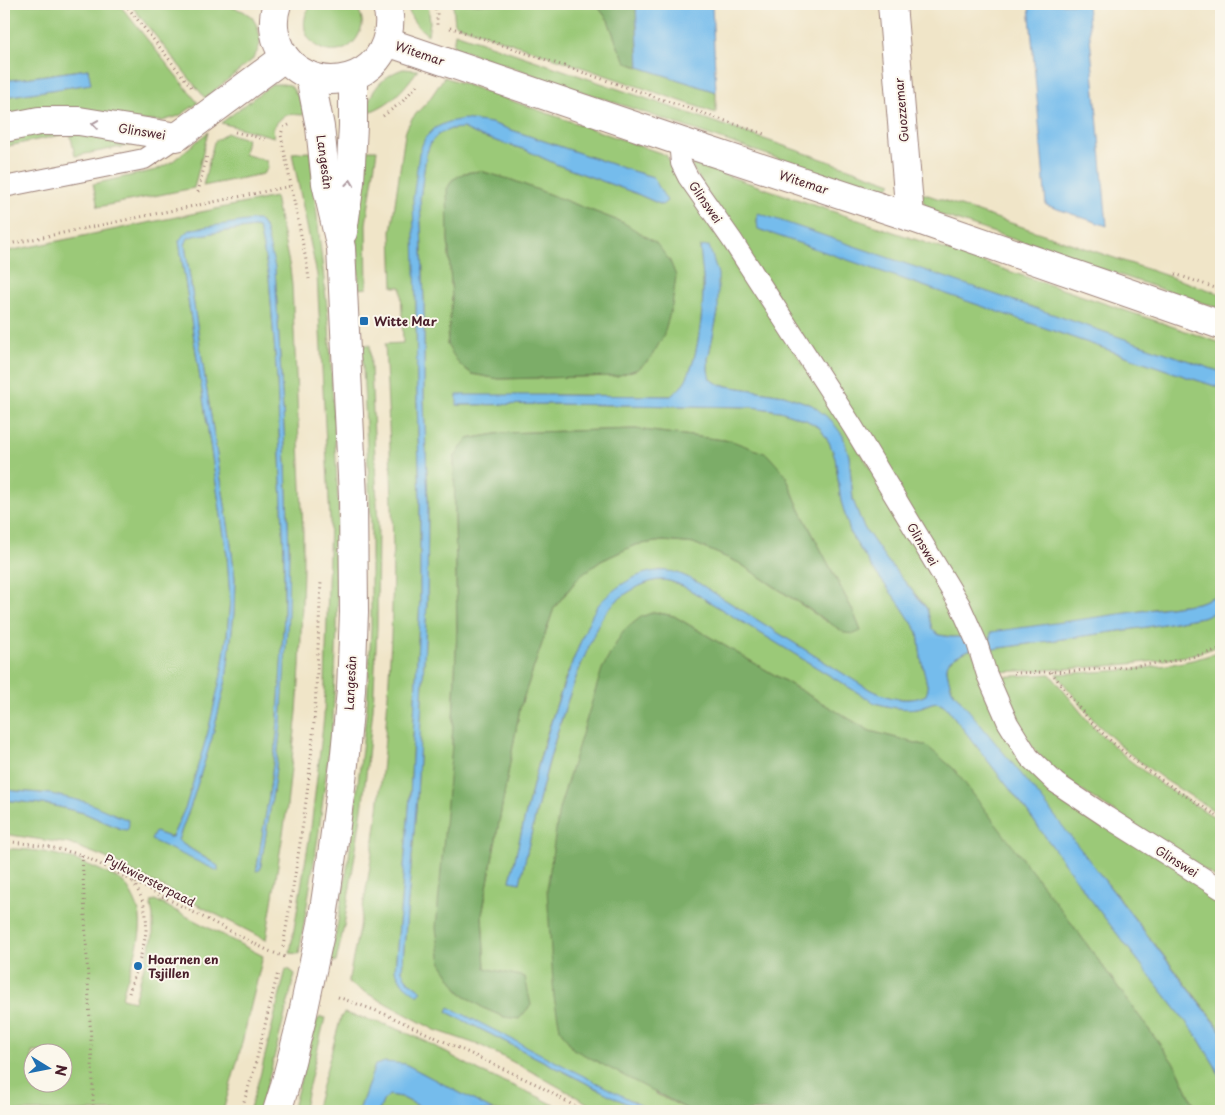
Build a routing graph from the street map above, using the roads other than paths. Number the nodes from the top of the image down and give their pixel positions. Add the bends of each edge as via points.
1 (386, 4) edge
2 (892, 4) edge
3 (274, 5) edge
4 (387, 42) junction
5 (285, 57) junction
6 (310, 76) junction
7 (353, 77) junction
8 (4, 128) edge
9 (177, 137) junction
10 (679, 141) junction
11 (4, 187) edge
12 (910, 217) junction
13 (341, 248) junction
14 (1221, 325) edge
15 (1221, 889) edge
16 (277, 1111) edge

1 - 4 street via 390,24
2 - 12 street, Guozzemar
3 - 5 street via 275,33
4 - 7 street via 368,69
4 - 10 street, Witemar
5 - 6 street
5 - 9 street, Glinswei
6 - 7 street via 331,81
6 - 13 street, Langesân via 326,182
13 -> 7 street, Langesân via 350,182
9 -> 8 street, Glinswei via 79,121 39,121
9 - 11 lane via 144,159
10 - 12 street, Witemar
10 - 15 lane, Glinswei via 681,163 688,177 853,427 960,605 1008,723 1029,758 1056,783
12 - 14 street, Witemar
13 - 16 street, Langesân via 353,497 351,690 322,924 300,1027

